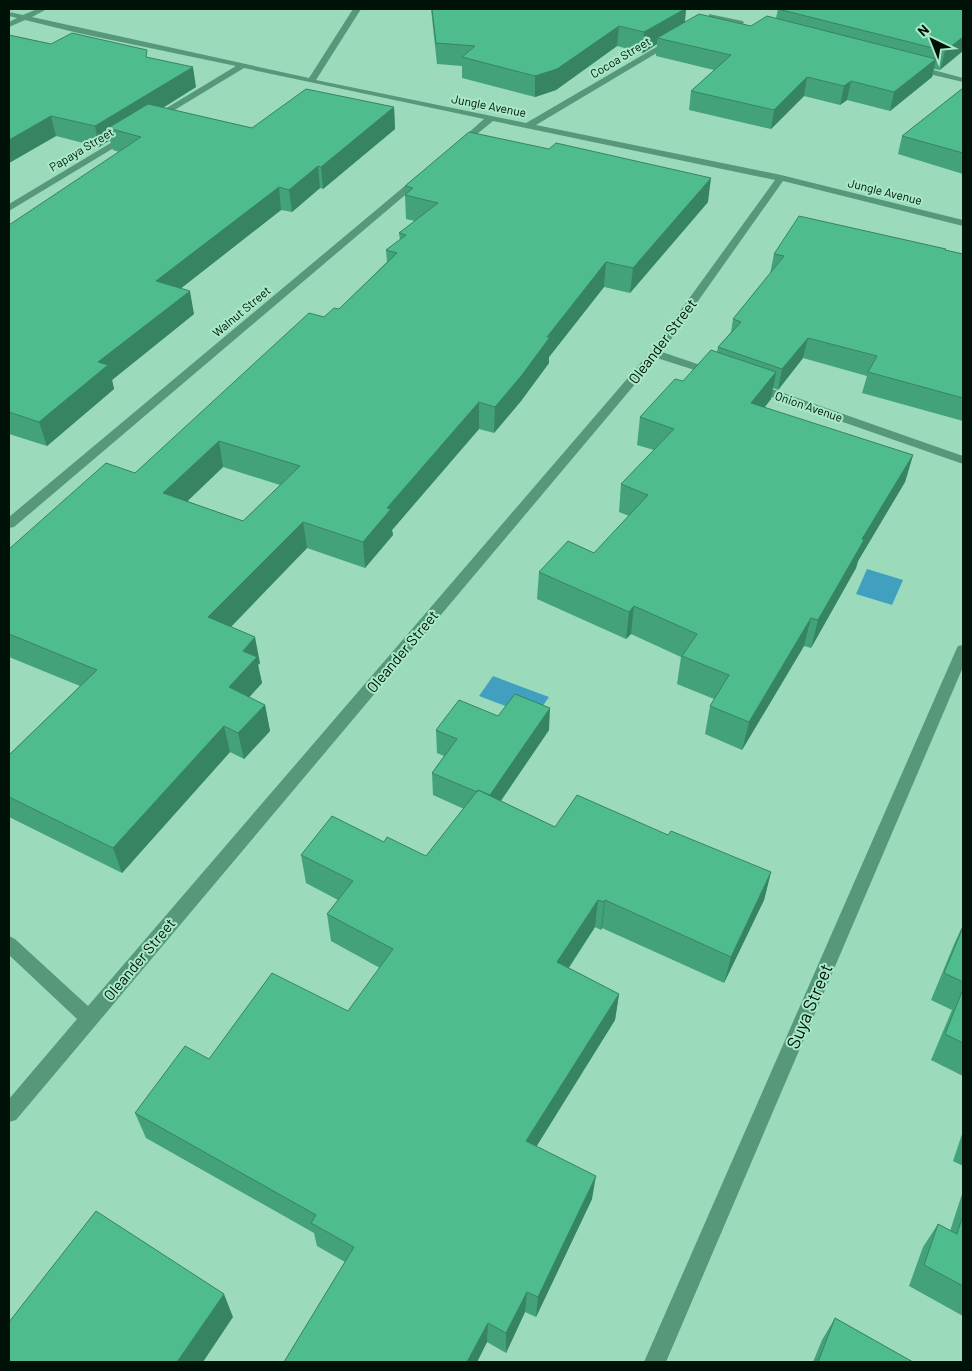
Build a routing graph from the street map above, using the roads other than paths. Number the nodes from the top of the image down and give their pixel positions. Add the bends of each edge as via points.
1 (43, 9) edge
2 (358, 9) edge
3 (724, 9) edge
4 (9, 14) edge
5 (712, 16) junction
6 (25, 18) junction
7 (704, 21) edge
8 (9, 25) edge
9 (696, 26) edge
10 (751, 26) edge
11 (243, 65) junction
12 (905, 65) edge
13 (963, 80) edge
14 (311, 82) junction
15 (490, 119) junction
16 (529, 125) junction
17 (452, 151) edge
18 (429, 170) edge
19 (781, 178) junction
20 (9, 208) edge
21 (963, 223) edge
22 (655, 353) junction
23 (963, 460) edge
24 (9, 524) edge
25 (963, 650) edge
26 (9, 944) edge
27 (89, 1019) junction
28 (9, 1113) edge
29 (655, 1362) edge

1 - 6 street
2 - 14 street
3 - 5 street
4 - 6 street, Jungle Avenue
5 - 7 street
5 - 10 street
6 - 8 street
6 - 11 street, Jungle Avenue
9 - 16 street, Cocoa Street
11 - 14 street, Jungle Avenue
11 - 20 street, Papaya Street
12 - 13 street
14 - 15 street, Jungle Avenue
15 - 16 street, Jungle Avenue
15 - 17 street
16 - 19 street, Jungle Avenue
18 - 24 street, Walnut Street
19 - 21 street, Jungle Avenue
19 - 22 street, Oleander Street
22 - 23 street, Onion Avenue
22 - 27 street, Oleander Street
25 - 29 street, Suya Street
26 - 27 street
27 - 28 street, Oleander Street

